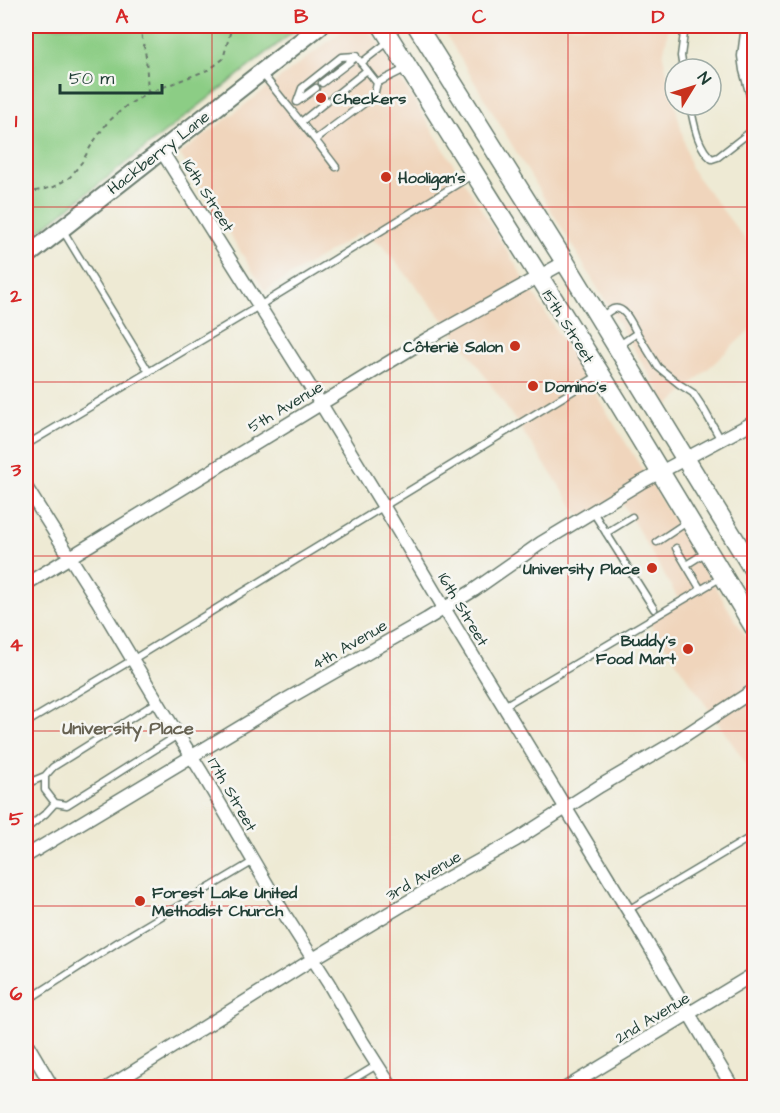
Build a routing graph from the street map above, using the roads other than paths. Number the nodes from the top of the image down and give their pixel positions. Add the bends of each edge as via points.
1 (320, 26) edge
2 (417, 26) edge
3 (685, 26) edge
4 (748, 26) edge
5 (387, 32) edge
6 (356, 57) junction
7 (681, 57) edge
8 (361, 63) junction
9 (408, 67) junction
10 (367, 70) junction
11 (261, 71) junction
12 (322, 82) dead end
13 (377, 83) junction
14 (316, 88) dead end
15 (754, 99) edge
16 (297, 102) junction
17 (289, 108) junction
18 (693, 117) edge
19 (301, 122) junction
20 (754, 129) edge
21 (316, 139) junction
22 (161, 150) junction
23 (336, 167) dead end
24 (475, 174) junction
25 (62, 228) junction
26 (26, 257) edge
27 (565, 262) junction
28 (539, 277) junction
29 (260, 306) junction
30 (600, 318) junction
31 (637, 333) junction
32 (617, 346) junction
33 (149, 372) junction
34 (600, 375) junction
35 (321, 404) junction
36 (754, 422) edge
37 (721, 440) junction
38 (26, 445) edge
39 (686, 458) junction
40 (660, 472) junction
41 (26, 487) edge
42 (384, 507) junction
43 (593, 512) junction
44 (633, 517) dead end
45 (690, 520) junction
46 (606, 533) junction
47 (657, 542) dead end
48 (676, 548) dead end
49 (708, 551) junction
50 (70, 557) junction
51 (686, 565) junction
52 (754, 571) edge
53 (724, 576) junction
54 (26, 584) edge
55 (701, 590) junction
56 (444, 608) junction
57 (654, 609) dead end
58 (754, 627) edge
59 (132, 660) junction
60 (754, 690) edge
61 (158, 702) junction
62 (503, 706) junction
63 (26, 723) edge
64 (178, 735) junction
65 (192, 756) junction
66 (45, 776) junction
67 (26, 784) edge
68 (55, 803) junction
69 (566, 809) junction
70 (26, 828) edge
71 (754, 835) edge
72 (26, 856) edge
73 (254, 861) junction
74 (628, 910) junction
75 (313, 959) junction
76 (754, 974) edge
77 (26, 1001) edge
78 (689, 1014) junction
79 (26, 1042) edge
80 (377, 1065) junction
81 (53, 1088) edge
82 (107, 1088) edge
83 (339, 1088) edge
84 (392, 1088) edge
85 (566, 1088) edge
86 (733, 1088) edge

1 - 11 main road, Hackberry Lane
2 - 27 main road, 15th Street
3 - 7 lane
4 - 15 street via 744,56
5 - 8 lane
5 - 9 main road, 15th Street
6 - 8 lane
6 - 12 lane
6 - 16 lane via 341,57 302,88
8 - 10 lane
9 - 13 lane
9 - 24 main road, 15th Street
10 - 13 lane
10 - 19 lane
11 - 17 lane
11 - 22 main road, Hackberry Lane
13 - 21 lane via 374,96
14 - 16 lane
16 - 17 lane
17 - 19 lane
18 - 20 lane via 696,132 712,159
19 - 21 lane
21 - 23 lane
22 - 25 main road, Hackberry Lane
22 - 29 street, 16th Street
24 - 28 main road, 15th Street
24 - 29 lane
25 - 26 main road, Hackberry Lane
25 - 33 lane
27 - 28 street, 5th Avenue
27 - 30 main road, 15th Street
28 - 34 main road, 15th Street
28 - 35 street, 5th Avenue
29 - 33 lane
29 - 35 street, 16th Street
30 - 31 lane via 619,308
30 - 32 main road, 15th Street
31 - 32 lane
31 - 37 lane via 658,367 693,393
32 - 39 main road, 15th Street
33 - 38 lane
34 - 40 main road, 15th Street
34 - 42 lane
35 - 42 street, 16th Street
35 - 50 street, 5th Avenue
36 - 37 street, 4th Avenue
37 - 39 street, 4th Avenue
39 - 40 street, 4th Avenue
39 - 52 main road, 15th Street
40 - 43 street, 4th Avenue
40 - 45 main road, 15th Street
41 - 50 street, 17th Street
42 - 56 street, 16th Street
42 - 59 lane
43 - 46 lane
43 - 56 street, 4th Avenue
44 - 46 lane
45 - 47 lane
45 - 49 main road, 15th Street
46 - 57 lane
48 - 51 lane
49 - 51 lane
49 - 53 main road, 15th Street
50 - 54 street, 5th Avenue
50 - 59 street, 17th Street
51 - 55 lane
53 - 55 lane
53 - 58 main road, 15th Street
55 - 62 lane
56 - 62 street, 16th Street
56 - 65 street, 4th Avenue
59 - 61 street, 17th Street
59 - 63 lane
60 - 69 street, 3rd Avenue
61 - 64 street, 17th Street
61 - 66 lane via 53,767
62 - 69 street, 16th Street
64 - 65 street, 17th Street
64 - 68 lane via 67,805
65 - 72 street, 4th Avenue
65 - 73 street, 17th Street
66 - 67 lane
66 - 68 lane via 45,790
68 - 70 lane
69 - 74 street, 16th Street
69 - 75 street, 3rd Avenue
71 - 74 lane
73 - 75 street, 17th Street
73 - 77 lane
74 - 78 street, 16th Street
75 - 80 street, 17th Street
75 - 82 street, 3rd Avenue
76 - 78 street, 2nd Avenue
78 - 85 street, 2nd Avenue
78 - 86 street, 16th Street
79 - 81 street
80 - 83 lane
80 - 84 street, 17th Street

